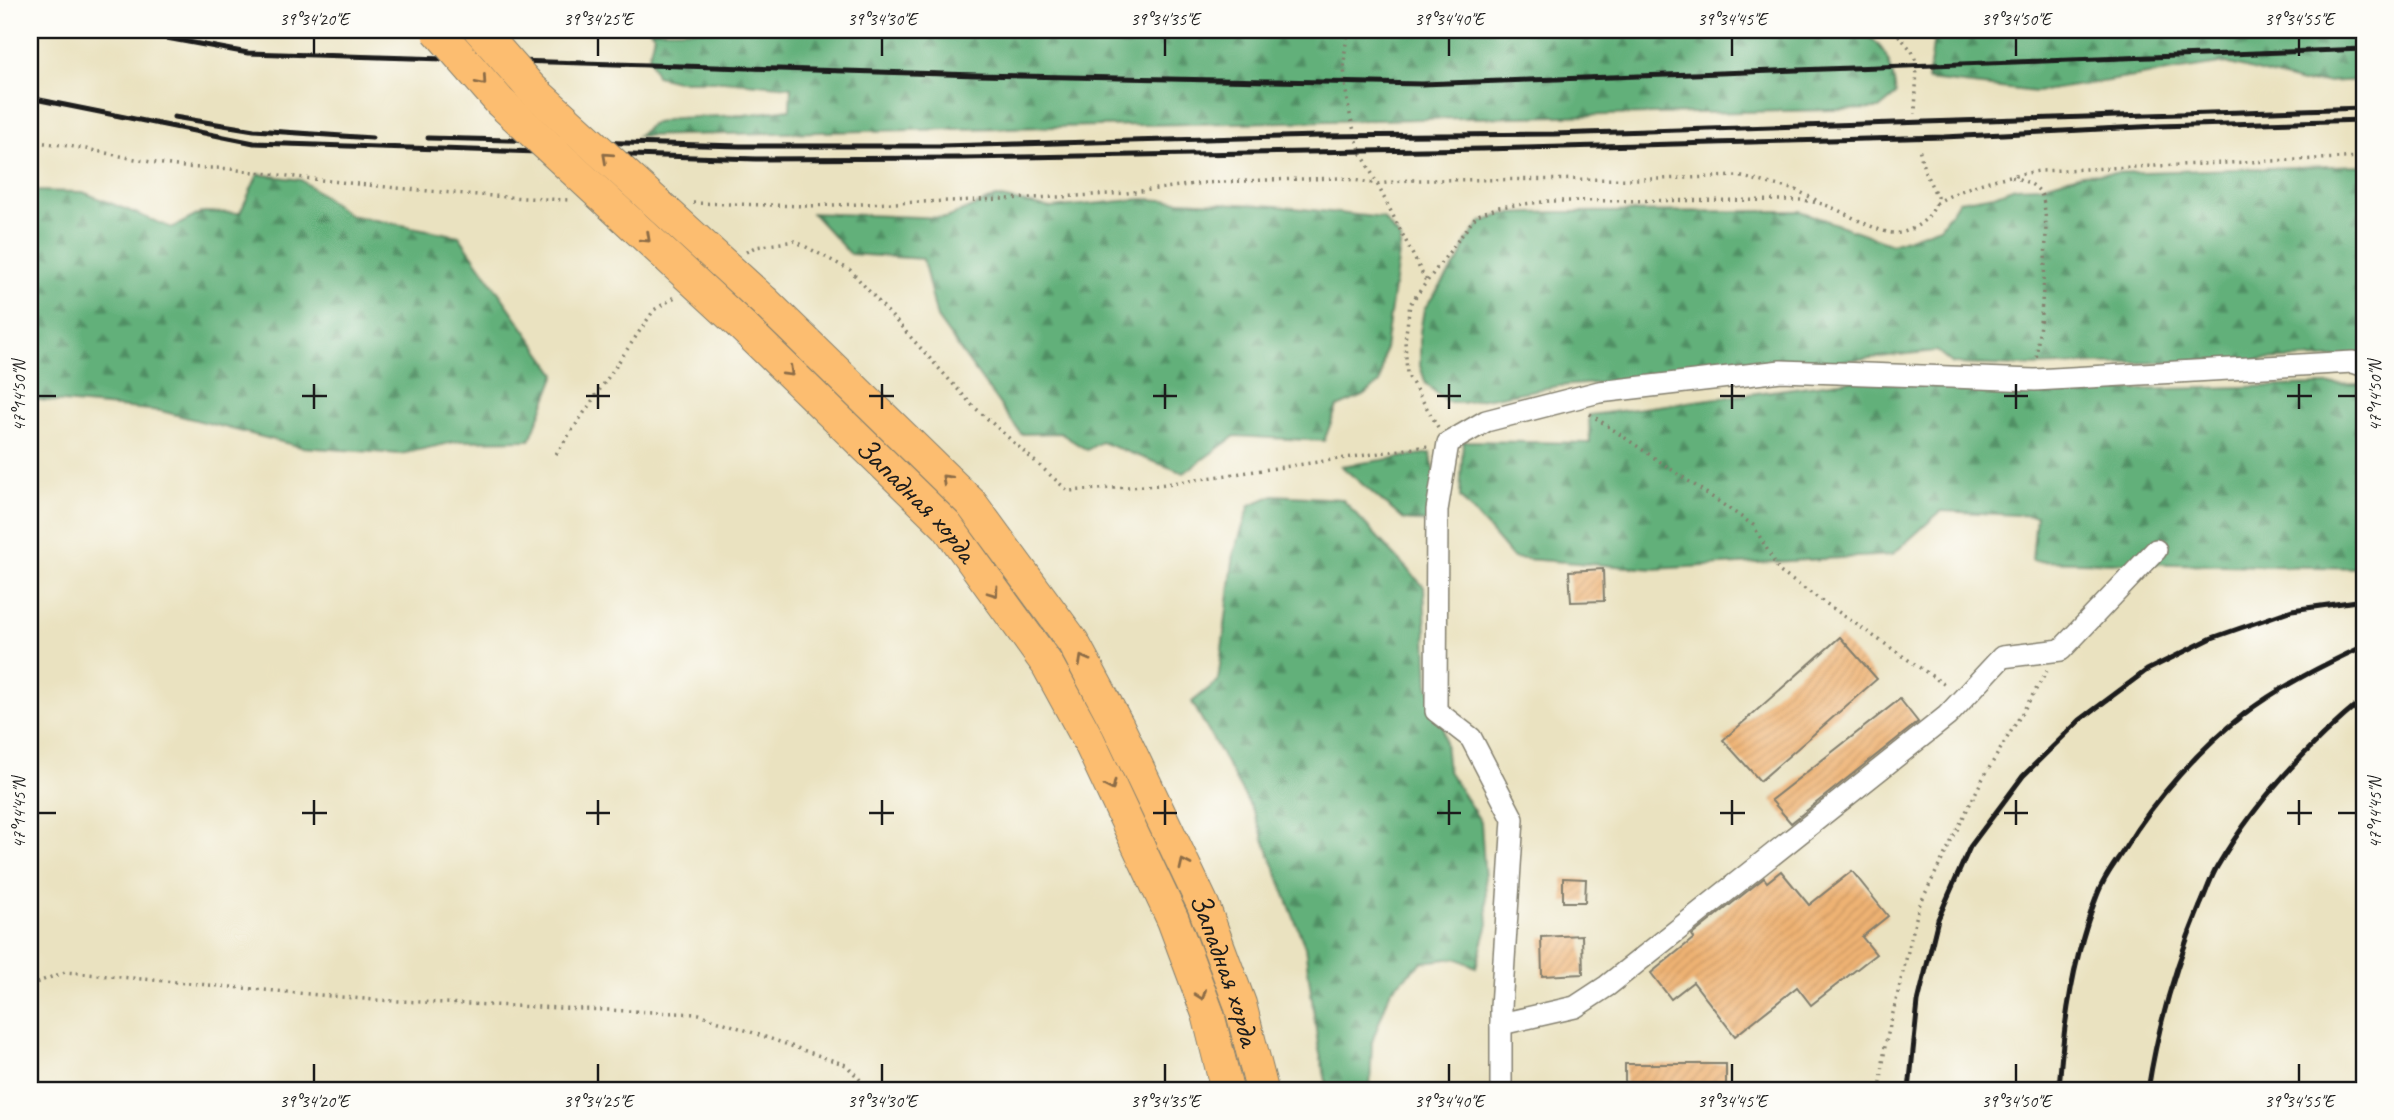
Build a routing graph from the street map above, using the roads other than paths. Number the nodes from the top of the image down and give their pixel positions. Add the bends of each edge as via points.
1 (437, 30) edge
2 (480, 30) edge
3 (2364, 366) edge
4 (2156, 550) dead end
5 (1501, 1024) junction
6 (1227, 1090) edge
7 (1262, 1090) edge
8 (1501, 1090) edge

1 -> 6 highway, Западная хорда, bridge via 500,102 741,325 947,526 1047,664 1089,741 1173,920 1208,1014
7 -> 2 highway, Западная хорда, bridge via 1240,1004 1203,905 1118,726 1073,642 971,503 765,302 531,88
3 - 5 street via 2353,362 2035,380 1781,372 1599,392 1486,421 1448,443 1437,510 1436,711 1471,738 1513,819
4 - 5 street via 2060,650 2002,657 1936,725 1607,986 1575,1007
5 - 8 street

